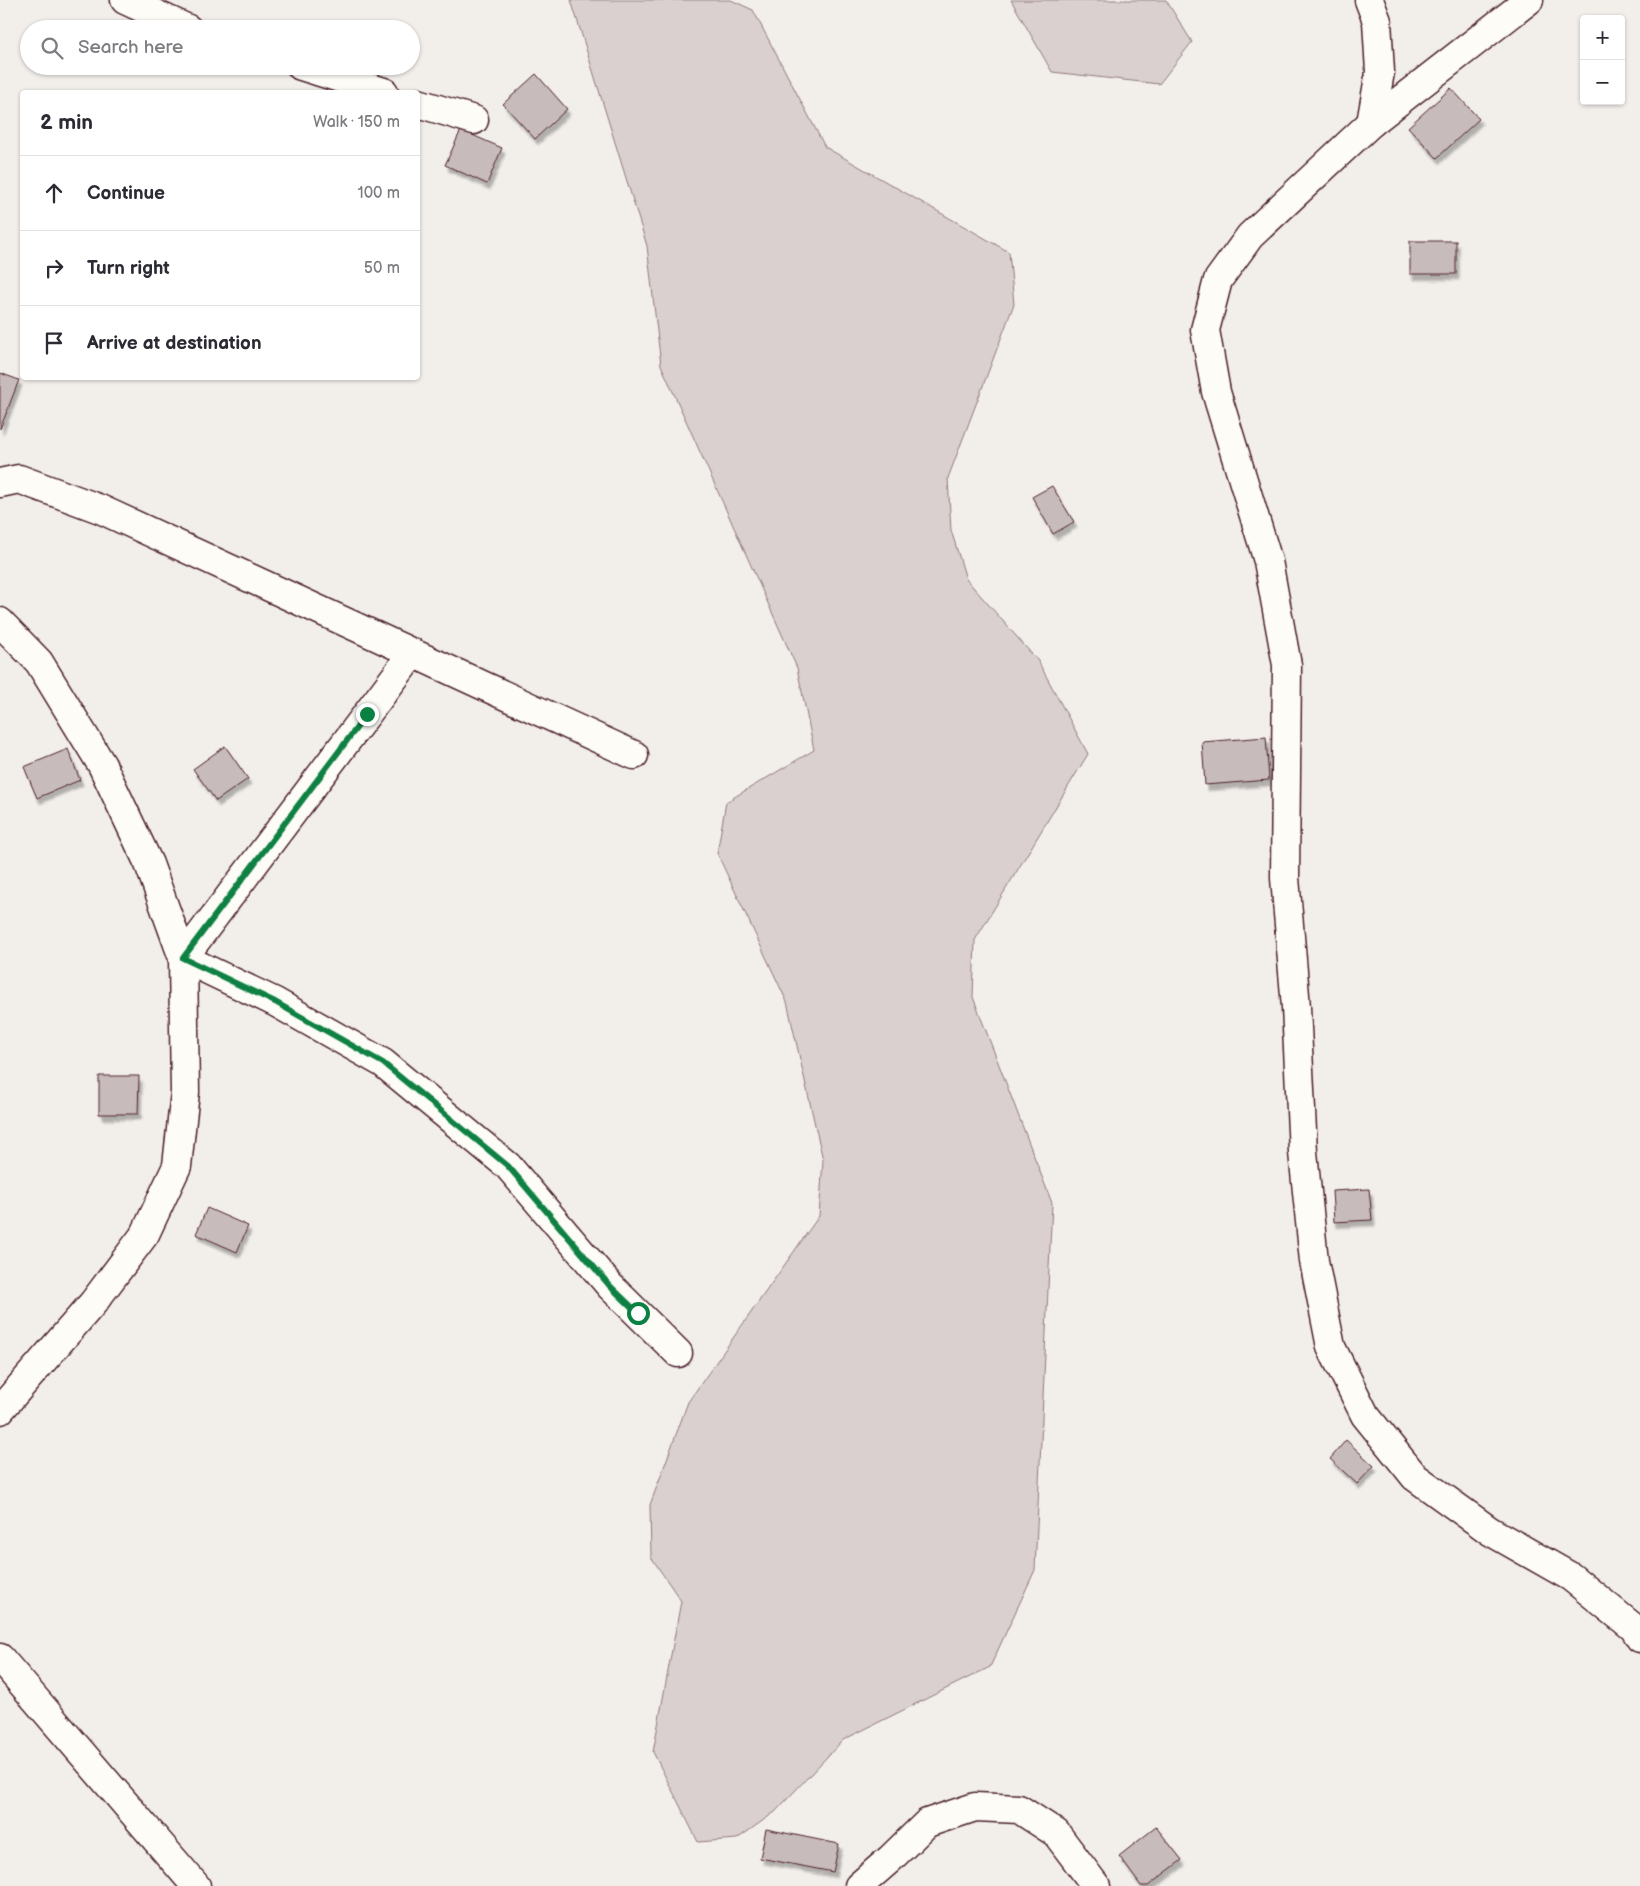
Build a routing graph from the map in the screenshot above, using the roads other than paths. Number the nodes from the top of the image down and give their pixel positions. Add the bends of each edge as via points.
1 (125, 0) edge
2 (1369, 0) edge
3 (1529, 0) edge
4 (168, 20) edge
5 (330, 75) edge
6 (378, 90) edge
7 (420, 104) edge
8 (474, 120) dead end
9 (1370, 123) junction
10 (0, 483) edge
11 (0, 622) edge
12 (413, 653) junction
13 (634, 755) dead end
14 (183, 958) junction
15 (678, 1353) dead end
16 (0, 1410) edge
17 (1640, 1638) edge
18 (0, 1658) edge
19 (196, 1886) edge
20 (858, 1886) edge
21 (1096, 1886) edge

1 - 4 street
2 - 9 street via 1377,21 1380,72
3 - 9 street
5 - 6 street
7 - 8 street
9 - 17 street via 1250,236 1218,280 1205,330 1216,392 1268,561 1287,665 1285,878 1296,1007 1303,1152 1314,1261 1331,1347 1365,1415 1415,1477 1490,1531 1571,1577 1634,1628
10 - 12 street via 19,479 100,509
11 - 14 street via 39,662 102,765 149,864
12 - 13 street
12 - 14 street
14 - 15 street via 275,1002 383,1063 508,1166 610,1286
14 - 16 street via 185,1092 176,1166 146,1234 93,1303
18 - 19 street
20 - 21 street via 927,1823 975,1807 1019,1810 1056,1833

